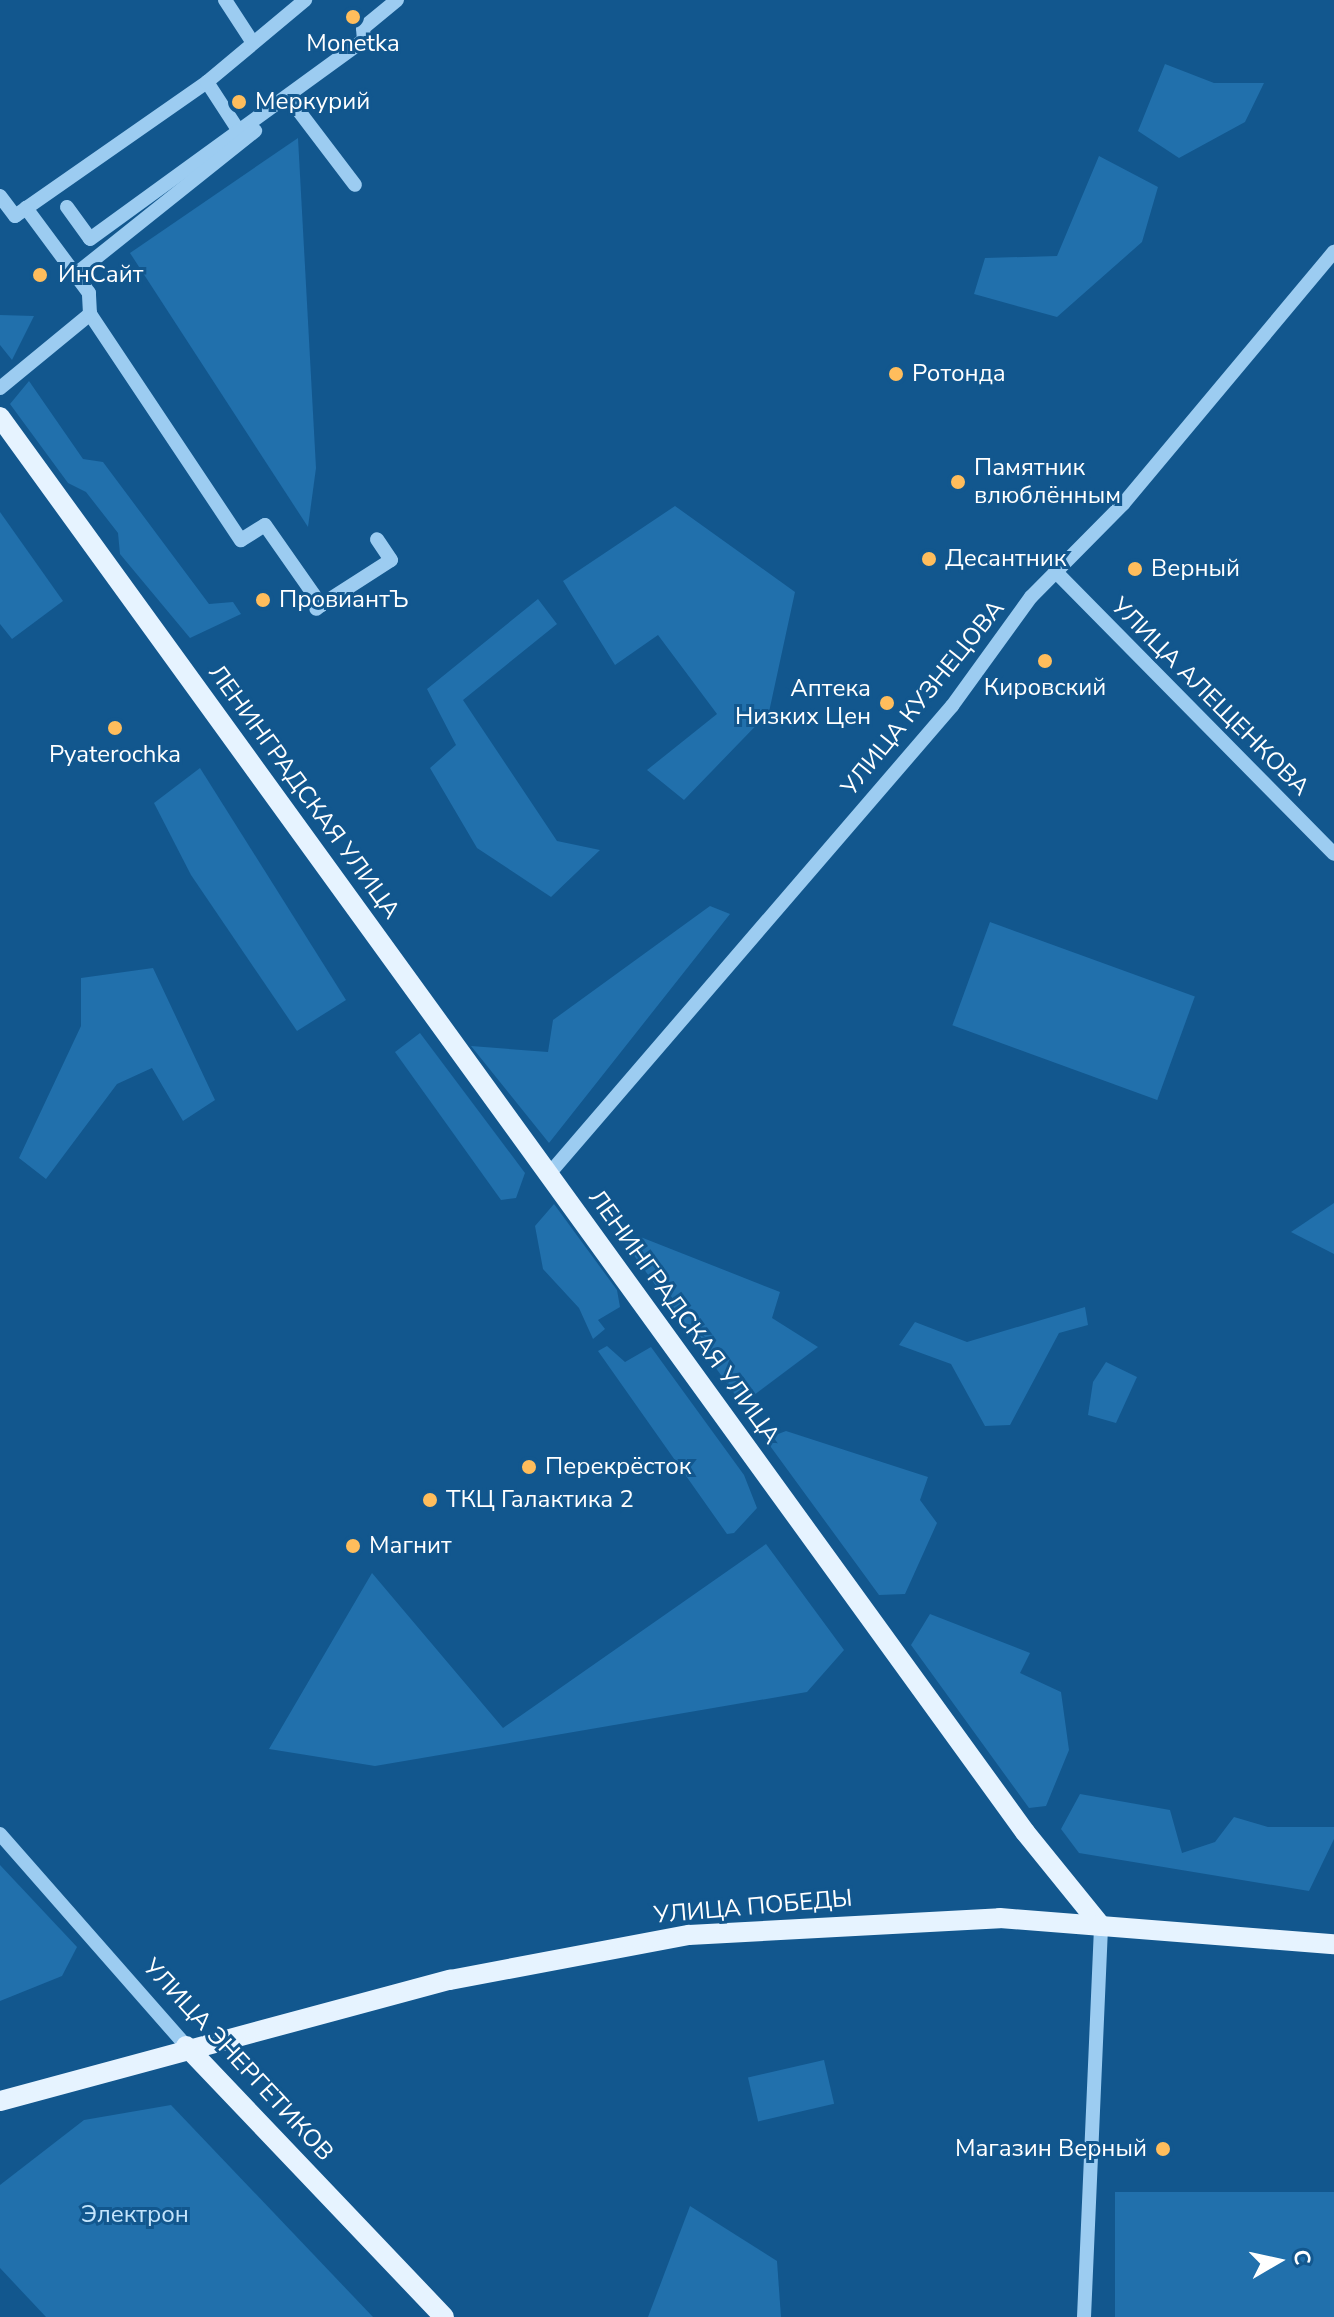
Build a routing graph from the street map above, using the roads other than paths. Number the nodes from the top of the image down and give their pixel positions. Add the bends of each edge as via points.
1 (225, 0) edge
2 (305, 0) edge
3 (397, 0) edge
4 (378, 38) dead end
5 (253, 43) junction
6 (207, 82) junction
7 (292, 102) junction
8 (242, 135) junction
9 (355, 185) dead end
10 (0, 196) edge
11 (67, 207) dead end
12 (26, 208) junction
13 (1334, 252) edge
14 (77, 273) junction
15 (90, 314) junction
16 (0, 388) edge
17 (0, 417) edge
18 (377, 539) dead end
19 (1055, 571) junction
20 (1334, 854) edge
21 (549, 1174) junction
22 (0, 1834) edge
23 (1101, 1926) junction
24 (1334, 1944) edge
25 (186, 2046) junction
26 (0, 2101) edge
27 (444, 2317) edge
28 (1084, 2317) edge

1 - 5 street
2 - 5 street
3 - 8 street via 363,28 364,40
4 - 7 street
5 - 6 street
6 - 8 street
6 - 12 street
7 - 8 street
7 - 9 street
8 - 11 street via 90,239
8 - 14 street
10 - 12 street via 15,216
12 - 14 street
13 - 19 street, УЛИЦА КУЗНЕЦОВА via 1123,504
14 - 15 street via 89,293
15 - 16 street
15 - 18 street via 241,540 265,525 319,607 391,560
17 - 21 main road, ЛЕНИНГРАДСКАЯ УЛИЦА
19 - 20 street, УЛИЦА АЛЕЩЕНКОВА
19 - 21 street, УЛИЦА КУЗНЕЦОВА via 952,706
21 - 23 main road, ЛЕНИНГРАДСКАЯ УЛИЦА
22 - 25 street, УЛИЦА ЭНЕРГЕТИКОВ
23 - 24 main road, УЛИЦА ПОБЕДЫ
23 - 25 main road, УЛИЦА ПОБЕДЫ via 1000,1918 689,1935 450,1980
23 - 28 street
25 - 26 main road, УЛИЦА ПОБЕДЫ
25 - 27 main road, УЛИЦА ЭНЕРГЕТИКОВ

